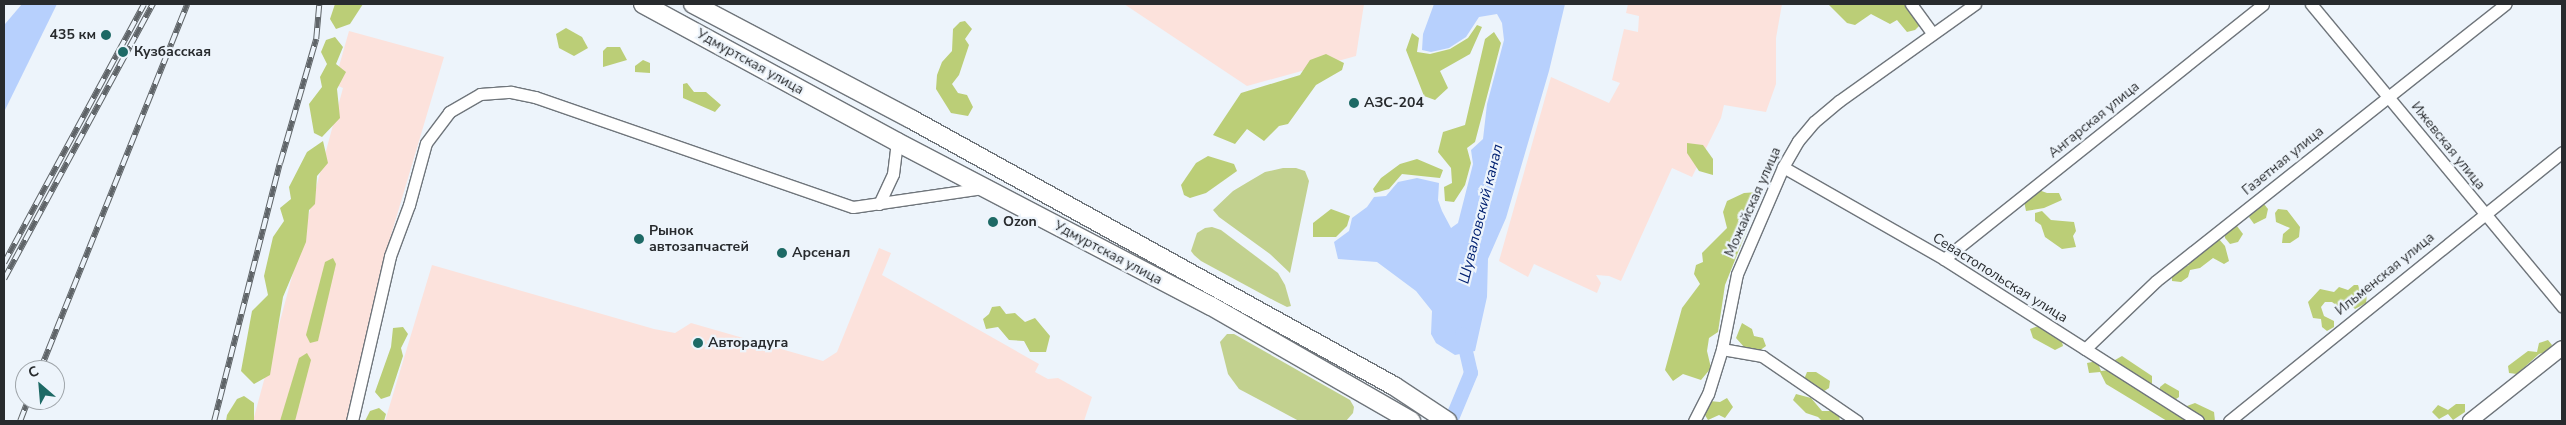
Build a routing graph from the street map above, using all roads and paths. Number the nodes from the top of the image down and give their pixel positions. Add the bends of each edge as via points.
1 (643, 4) edge
2 (693, 4) edge
3 (1911, 4) edge
4 (1975, 4) edge
5 (2263, 4) edge
6 (2311, 4) edge
7 (2506, 4) edge
8 (1932, 33) junction
9 (2389, 96) junction
10 (897, 142) junction
11 (2562, 152) edge
12 (1783, 167) junction
13 (983, 188) junction
14 (879, 204) junction
15 (2484, 213) junction
16 (1944, 259) junction
17 (2562, 306) edge
18 (2562, 348) edge
19 (1722, 349) junction
20 (2084, 349) junction
21 (352, 421) edge
22 (1411, 421) edge
23 (1447, 421) edge
24 (1694, 421) edge
25 (1858, 421) edge
26 (2198, 421) edge
27 (2229, 421) edge
28 (2470, 421) edge

1 - 10 main road, Удмуртская улица
2 - 23 main road, Удмуртская улица via 919,124 1394,386
3 - 8 street
4 - 8 street, Можайская улица
5 - 16 street, Ангарская улица
6 - 9 street, Ижевская улица
7 - 9 street, Газетная улица
8 - 12 street, Можайская улица via 1814,122
9 - 15 street, Ижевская улица
9 - 20 street, Газетная улица via 2156,281
10 - 13 main road, Удмуртская улица
10 - 14 street via 892,174
11 - 15 street, Ильменская улица
12 - 16 street, Севастопольская улица
12 - 19 street, Можайская улица via 1737,274
13 - 14 street
13 - 22 main road, Удмуртская улица via 1211,306
14 - 21 street via 852,207 535,96 511,92 480,94 449,112 426,143 409,205 390,256
15 - 17 street, Ижевская улица
15 - 27 street, Ильменская улица
16 - 20 street, Севастопольская улица
18 - 28 street
19 - 24 street, Можайская улица via 1708,394
19 - 25 street via 1762,356
20 - 26 street, Севастопольская улица

